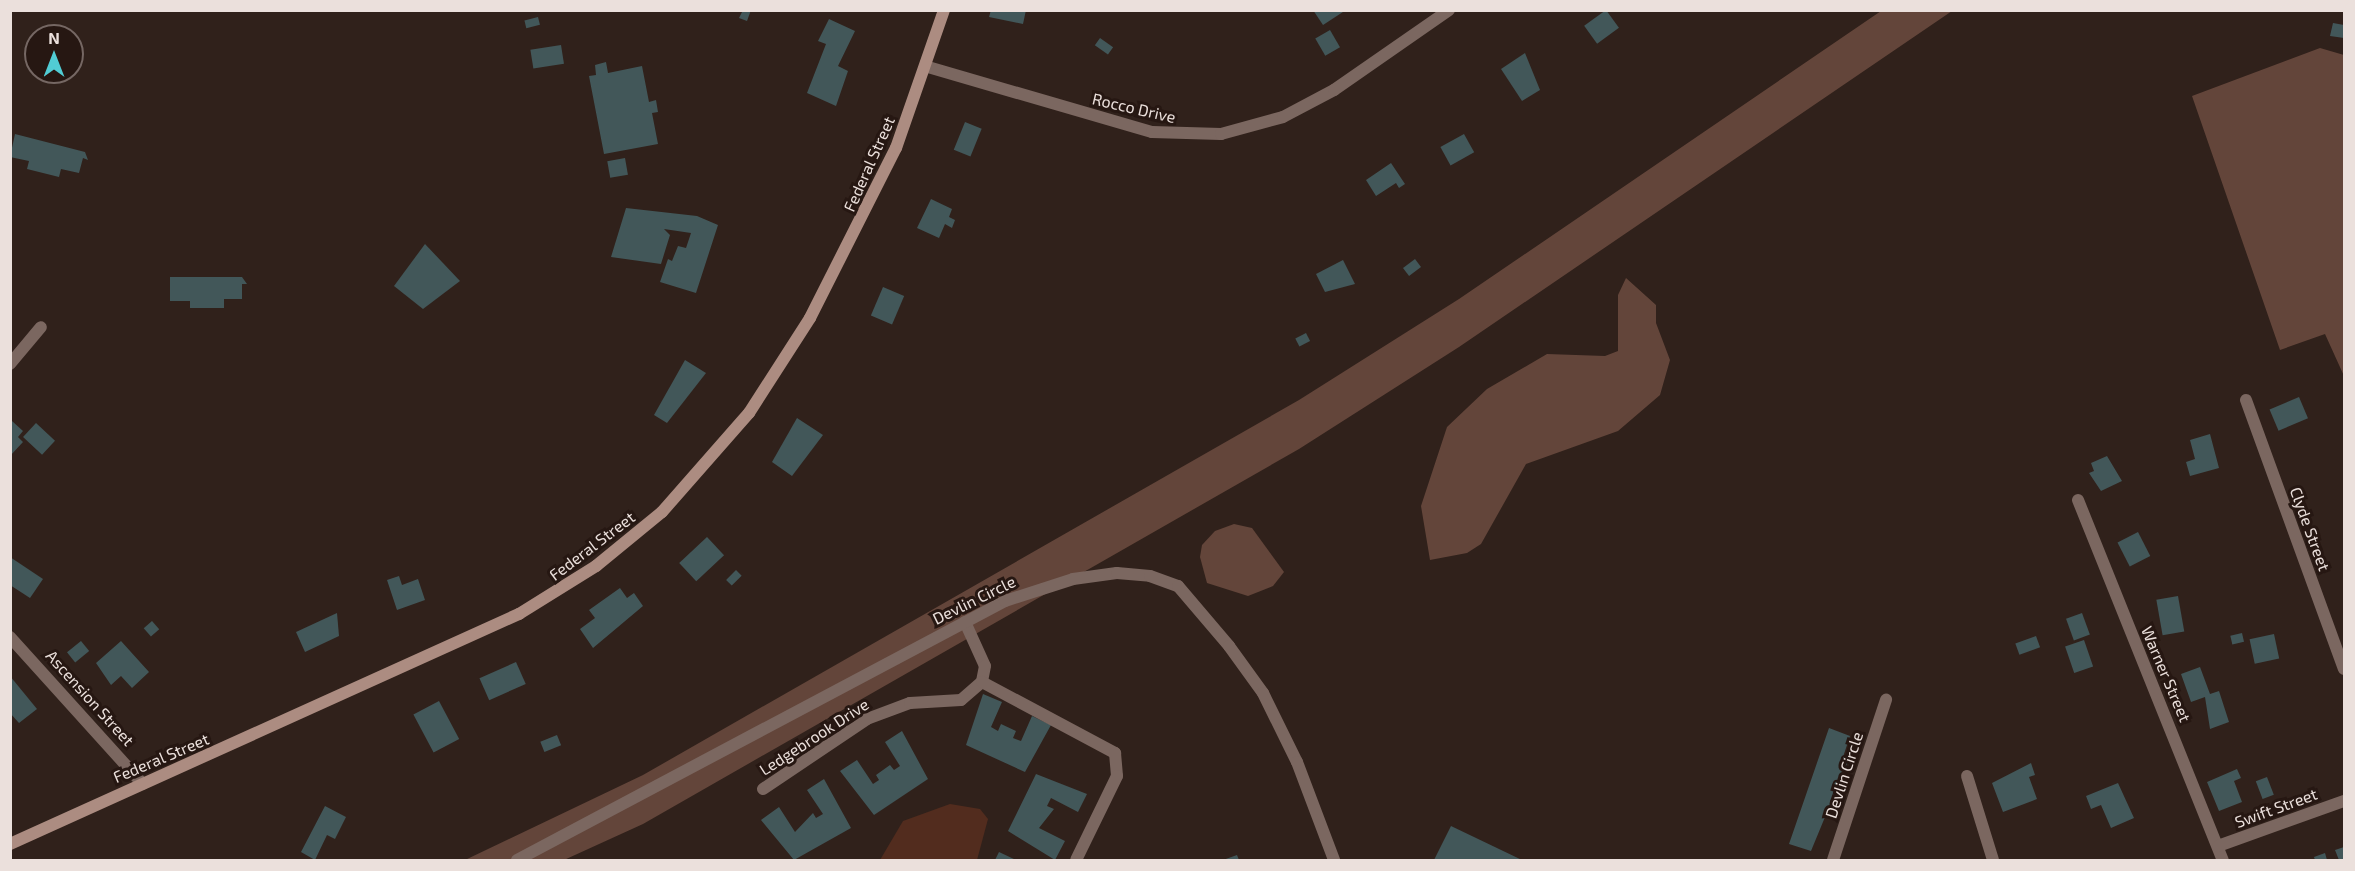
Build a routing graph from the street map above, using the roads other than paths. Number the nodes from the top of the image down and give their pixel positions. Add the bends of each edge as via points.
1 (944, 10) edge
2 (1449, 10) edge
3 (928, 67) junction
4 (41, 327) dead end
5 (10, 364) edge
6 (2246, 400) dead end
7 (2078, 500) dead end
8 (965, 622) junction
9 (10, 637) edge
10 (2344, 669) edge
11 (982, 682) junction
12 (1886, 700) dead end
13 (1967, 776) dead end
14 (143, 784) junction
15 (763, 789) dead end
16 (2344, 801) edge
17 (10, 844) edge
18 (2218, 846) junction
19 (517, 861) edge
20 (1076, 861) edge
21 (1334, 861) edge
22 (1833, 861) edge
23 (1993, 861) edge
24 (2223, 861) edge

1 - 3 street, Federal Street
2 - 3 street, Rocco Drive via 1324,95 1255,128 1221,135 1152,132
3 - 14 street, Federal Street via 873,198 778,372 662,512 596,566 519,614
4 - 5 street
6 - 10 street, Clyde Street
7 - 18 street, Warner Street
8 - 11 street via 984,660
8 - 19 street, Devlin Circle
8 - 21 street, Devlin Circle via 1043,587 1096,574 1150,576 1178,586 1263,693 1297,762
9 - 14 street, Ascension Street
11 - 15 street, Ledgebrook Drive via 961,700 910,703 867,719
11 - 20 street via 1115,753 1117,777
12 - 22 street, Devlin Circle
13 - 23 street
14 - 17 street, Federal Street
16 - 18 street, Swift Street
18 - 24 street, Warner Street

